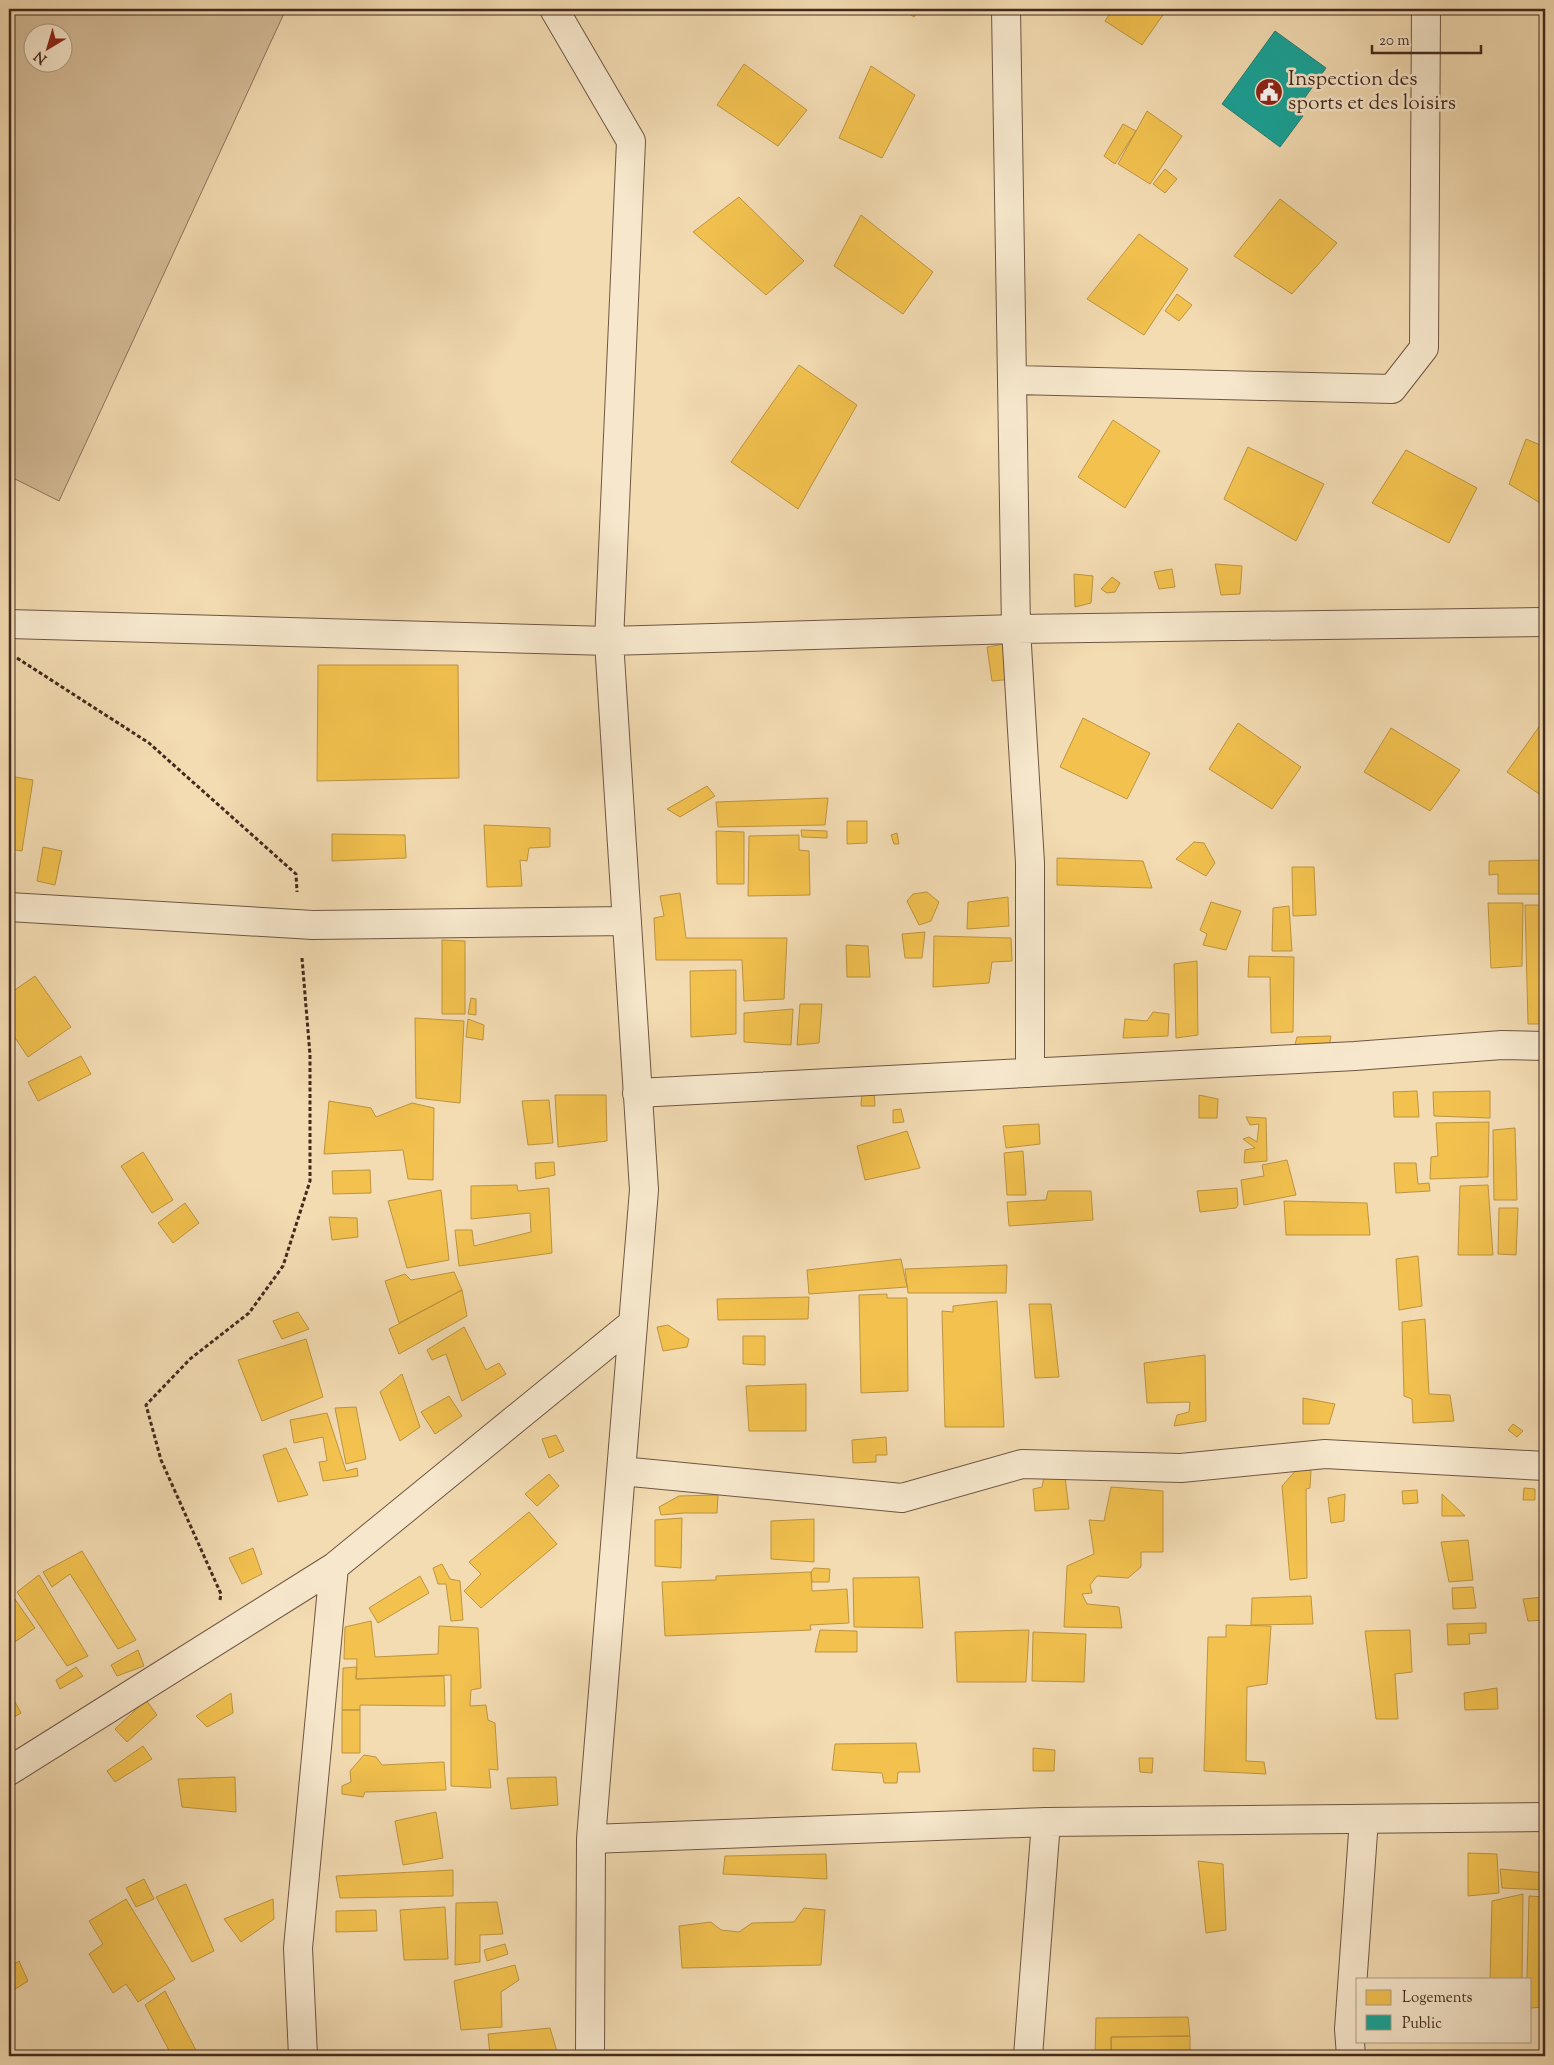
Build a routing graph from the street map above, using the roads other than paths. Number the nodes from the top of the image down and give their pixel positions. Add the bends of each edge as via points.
1 (554, 9) edge
2 (1006, 9) edge
3 (1426, 9) edge
4 (1012, 380) junction
5 (1545, 622) edge
6 (9, 624) edge
7 (1016, 629) junction
8 (609, 641) junction
9 (9, 907) edge
10 (627, 921) junction
11 (1545, 1046) edge
12 (1030, 1073) junction
13 (638, 1093) junction
14 (633, 1323) junction
15 (1545, 1466) edge
16 (620, 1471) junction
17 (334, 1567) junction
18 (9, 1771) edge
19 (1545, 1817) edge
20 (1364, 1819) junction
21 (1046, 1822) junction
22 (591, 1839) junction
23 (303, 2056) edge
24 (590, 2056) edge
25 (1028, 2056) edge
26 (1350, 2056) edge

1 - 8 street via 631,141
2 - 4 street
3 - 4 street via 1424,348 1392,388
4 - 7 street
5 - 7 street
6 - 8 street
7 - 8 street
7 - 12 street via 1030,863
8 - 10 street
9 - 10 street via 299,924
10 - 13 street
11 - 12 street via 1502,1045
12 - 13 street
13 - 14 street via 644,1190
14 - 16 street
14 - 17 street
15 - 16 street via 1325,1454 1181,1468 1022,1464 902,1498
16 - 22 street
17 - 18 street
17 - 23 street via 298,1948
19 - 20 street
20 - 21 street
20 - 26 street via 1349,2029
21 - 22 street
21 - 25 street
22 - 24 street

